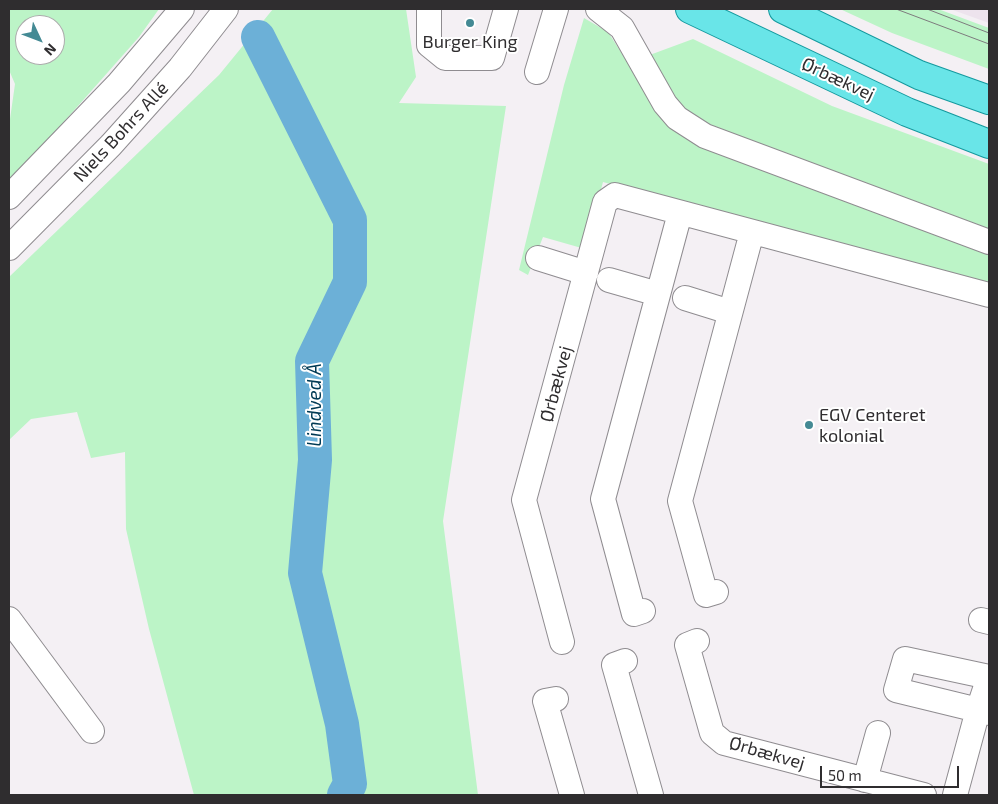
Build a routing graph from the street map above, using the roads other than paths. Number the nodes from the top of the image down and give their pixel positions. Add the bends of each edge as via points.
1 (182, 9) edge
2 (226, 9) edge
3 (429, 9) edge
4 (506, 9) edge
5 (556, 9) edge
6 (598, 9) edge
7 (690, 9) edge
8 (783, 9) edge
9 (537, 72) dead end
10 (989, 100) edge
11 (907, 112) junction
12 (989, 125) edge
13 (989, 144) edge
14 (9, 197) edge
15 (680, 213) junction
16 (752, 232) junction
17 (989, 242) edge
18 (9, 248) edge
19 (538, 258) dead end
20 (586, 273) junction
21 (609, 280) dead end
22 (658, 294) junction
23 (989, 295) edge
24 (685, 298) dead end
25 (730, 312) junction
26 (716, 592) dead end
27 (643, 611) dead end
28 (10, 624) edge
29 (697, 641) dead end
30 (562, 642) dead end
31 (625, 661) dead end
32 (989, 678) edge
33 (556, 698) dead end
34 (984, 711) edge
35 (92, 731) dead end
36 (878, 734) dead end
37 (865, 780) junction
38 (572, 795) edge
39 (651, 795) edge
40 (924, 795) edge
41 (955, 795) edge

1 - 14 street, Niels Bohrs Allé via 119,82
2 - 18 street, Niels Bohrs Allé via 180,68 111,145
3 - 4 street via 429,45 445,58 492,58
5 - 9 street
6 - 17 street via 622,28 665,104 677,118 705,136
7 - 11 main road, Ørbækvej
8 - 10 main road via 919,75
11 - 12 main road via 950,114
11 - 13 main road, Ørbækvej
15 - 16 street, Ørbækvej
15 - 20 street, Ørbækvej via 615,195 605,202
15 - 22 street
16 - 23 street, Ørbækvej
16 - 25 street
19 - 20 street
20 - 30 street, Ørbækvej via 524,500
21 - 22 street
22 - 27 street via 603,499 634,614
24 - 25 street
25 - 26 street via 680,501 706,595
28 - 35 street via 78,696
29 - 37 street, Ørbækvej via 686,645 712,733 724,743
31 - 39 street via 614,666
32 - 34 street
32 - 34 street via 905,659 896,690
33 - 38 street via 546,701
34 - 41 street
36 - 37 street
37 - 40 street, Ørbækvej

